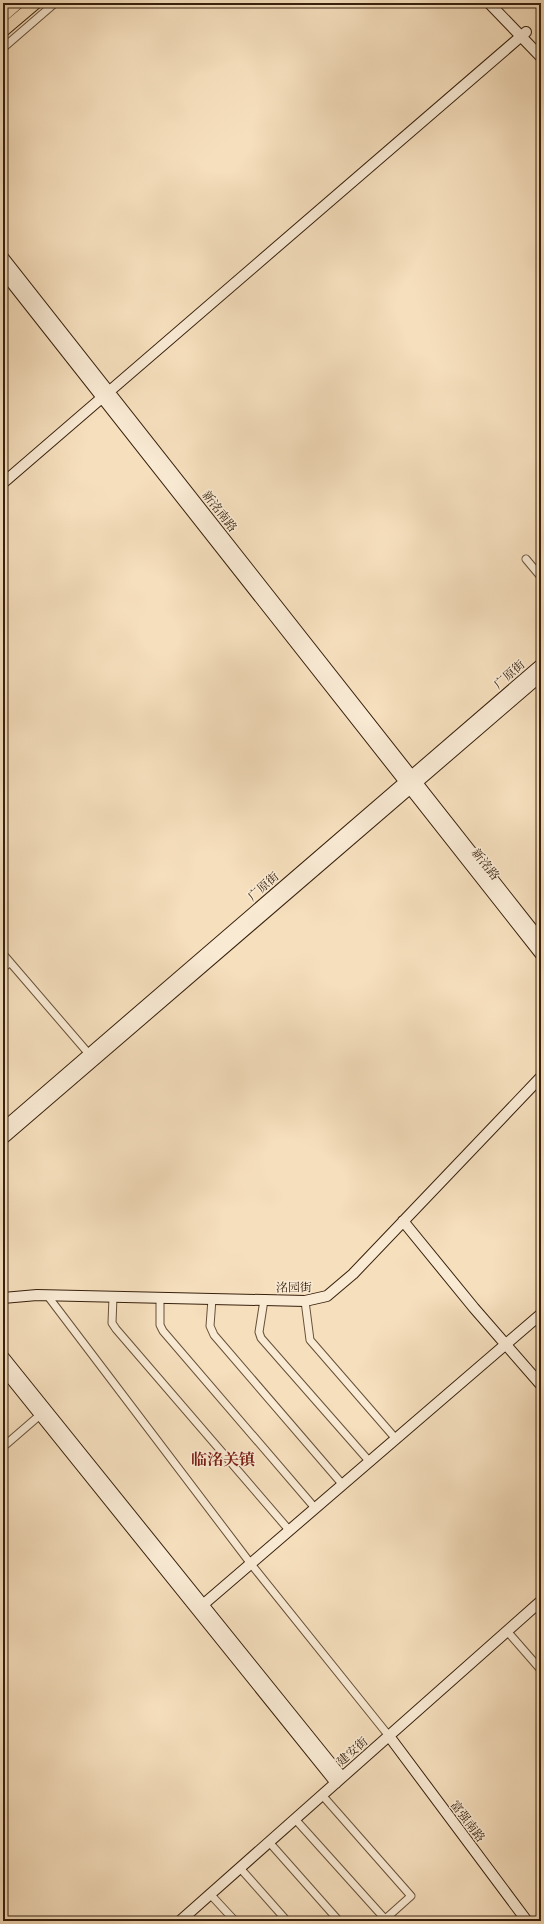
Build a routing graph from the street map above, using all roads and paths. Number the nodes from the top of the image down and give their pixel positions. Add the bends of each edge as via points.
1 (18, 3) edge
2 (36, 3) edge
3 (56, 3) edge
4 (489, 3) edge
5 (498, 3) edge
6 (3, 16) edge
7 (3, 31) edge
8 (524, 34) junction
9 (541, 47) edge
10 (3, 48) edge
11 (541, 56) edge
12 (3, 257) edge
13 (3, 272) edge
14 (106, 395) junction
15 (3, 483) edge
16 (526, 559) dead end
17 (541, 577) edge
18 (541, 664) edge
19 (541, 676) edge
20 (411, 782) junction
21 (541, 940) edge
22 (3, 954) edge
23 (541, 955) edge
24 (10, 962) junction
25 (3, 968) edge
26 (88, 1054) junction
27 (541, 1077) edge
28 (3, 1128) edge
29 (3, 1139) edge
30 (403, 1221) junction
31 (46, 1295) junction
32 (113, 1297) junction
33 (3, 1298) edge
34 (160, 1298) junction
35 (212, 1299) junction
36 (264, 1300) junction
37 (305, 1301) junction
38 (541, 1314) edge
39 (505, 1344) junction
40 (3, 1356) edge
41 (3, 1369) edge
42 (541, 1385) edge
43 (40, 1415) junction
44 (396, 1439) junction
45 (3, 1447) edge
46 (369, 1461) junction
47 (343, 1484) junction
48 (316, 1508) junction
49 (290, 1530) junction
50 (251, 1564) junction
51 (541, 1601) edge
52 (200, 1608) junction
53 (507, 1631) junction
54 (541, 1670) edge
55 (389, 1736) junction
56 (339, 1780) junction
57 (322, 1795) junction
58 (295, 1819) junction
59 (269, 1842) junction
60 (240, 1868) junction
61 (210, 1894) junction
62 (183, 1920) edge
63 (384, 1920) edge
64 (235, 1921) edge
65 (287, 1921) edge
66 (339, 1921) edge
67 (527, 1921) edge

1 - 6 main road
2 - 7 main road
3 - 10 street
4 - 8 street
5 - 8 street
8 - 9 street
8 - 11 street
8 - 14 street
12 - 14 street, 新洺南路
13 - 14 street, 新洺南路
14 - 15 street
14 - 20 street, 新洺南路
16 - 17 street
18 - 20 street, 广原街
19 - 20 street, 广原街
20 - 21 street, 新洺路
20 - 23 street, 新洺路
20 - 26 street, 广原街
20 - 29 street, 广原街
22 - 24 street
24 - 25 street
24 - 26 street
26 - 28 street, 广原街
27 - 30 street, 洺园街
30 - 37 street, 洺园街 via 338,1288 328,1296
30 - 39 street
31 - 32 street, 洺园街
31 - 33 street, 洺园街
31 - 50 street
32 - 34 street, 洺园街
32 - 49 street via 112,1323 116,1330
34 - 35 street, 洺园街
34 - 48 street via 161,1329
35 - 36 street, 洺园街
35 - 47 street via 210,1326 214,1335
36 - 37 street, 洺园街
36 - 46 street via 259,1332 261,1338
37 - 44 street via 310,1340
38 - 39 street
39 - 42 street
39 - 44 street
40 - 52 street
41 - 43 street
43 - 45 street
43 - 52 street
44 - 46 street
46 - 47 street
47 - 48 street
48 - 49 street
49 - 50 street
50 - 52 street
50 - 55 street
51 - 53 street, 建安街
52 - 56 street
53 - 54 street
53 - 55 street, 建安街
55 - 56 street, 建安街
55 - 67 street, 富强南路
56 - 57 street, 建安街
57 - 58 street, 建安街
57 - 63 street via 411,1896
58 - 59 street, 建安街
58 - 63 street
59 - 60 street, 建安街
59 - 66 street
60 - 61 street, 建安街
60 - 65 street
61 - 62 street, 建安街
61 - 64 street

